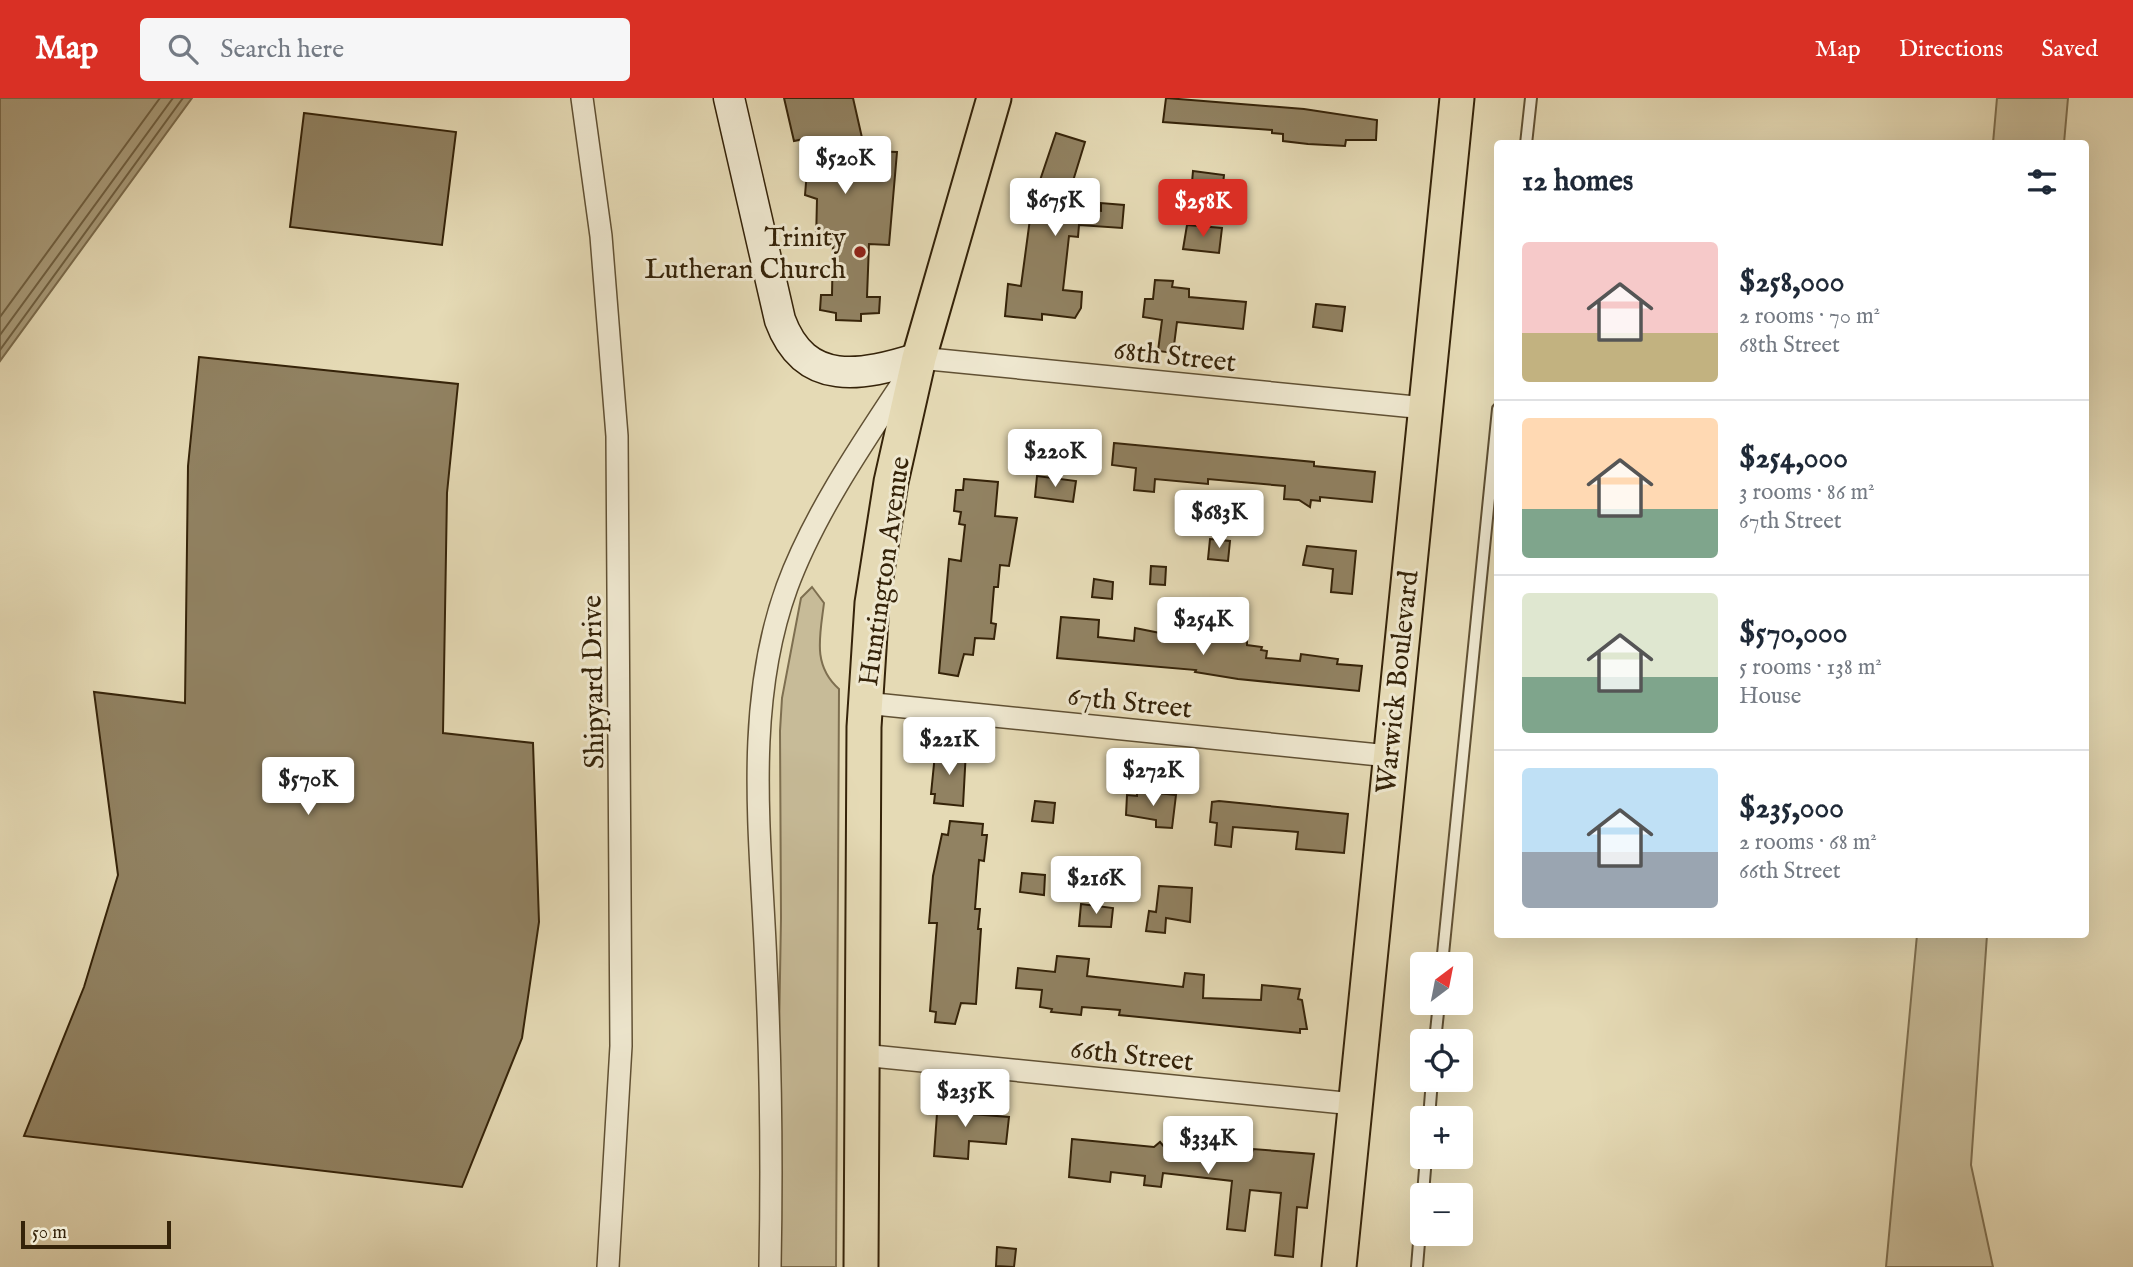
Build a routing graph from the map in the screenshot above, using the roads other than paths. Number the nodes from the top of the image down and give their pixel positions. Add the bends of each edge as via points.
1 (582, 98) edge
2 (729, 98) edge
3 (994, 98) edge
4 (1457, 98) edge
5 (1531, 98) edge
6 (1526, 140) edge
7 (919, 358) junction
8 (1425, 408) junction
9 (1494, 449) edge
10 (865, 703) junction
11 (1389, 756) junction
12 (1443, 952) edge
13 (862, 1055) junction
14 (1354, 1104) junction
15 (1425, 1169) edge
16 (608, 1267) edge
17 (770, 1267) edge
18 (861, 1267) edge
19 (1339, 1267) edge
20 (1417, 1267) edge

1 - 16 street, Shipyard Drive via 601,236 617,436 621,1045
2 - 7 street via 780,320 793,347 817,366 839,372 891,367
3 - 7 main road, Huntington Avenue
4 - 8 main road, Warwick Boulevard
5 - 6 lane
7 - 8 street, 68th Street
7 - 10 main road, Huntington Avenue via 891,482 872,603
7 - 17 street via 873,426 801,554 774,630 765,684 757,804 772,1149
8 - 11 main road, Warwick Boulevard
9 - 12 lane
10 - 11 street, 67th Street
10 - 13 main road, Huntington Avenue
11 - 14 main road, Warwick Boulevard
13 - 14 street, 66th Street
13 - 18 main road, Huntington Avenue
14 - 19 main road, Warwick Boulevard
15 - 20 lane

